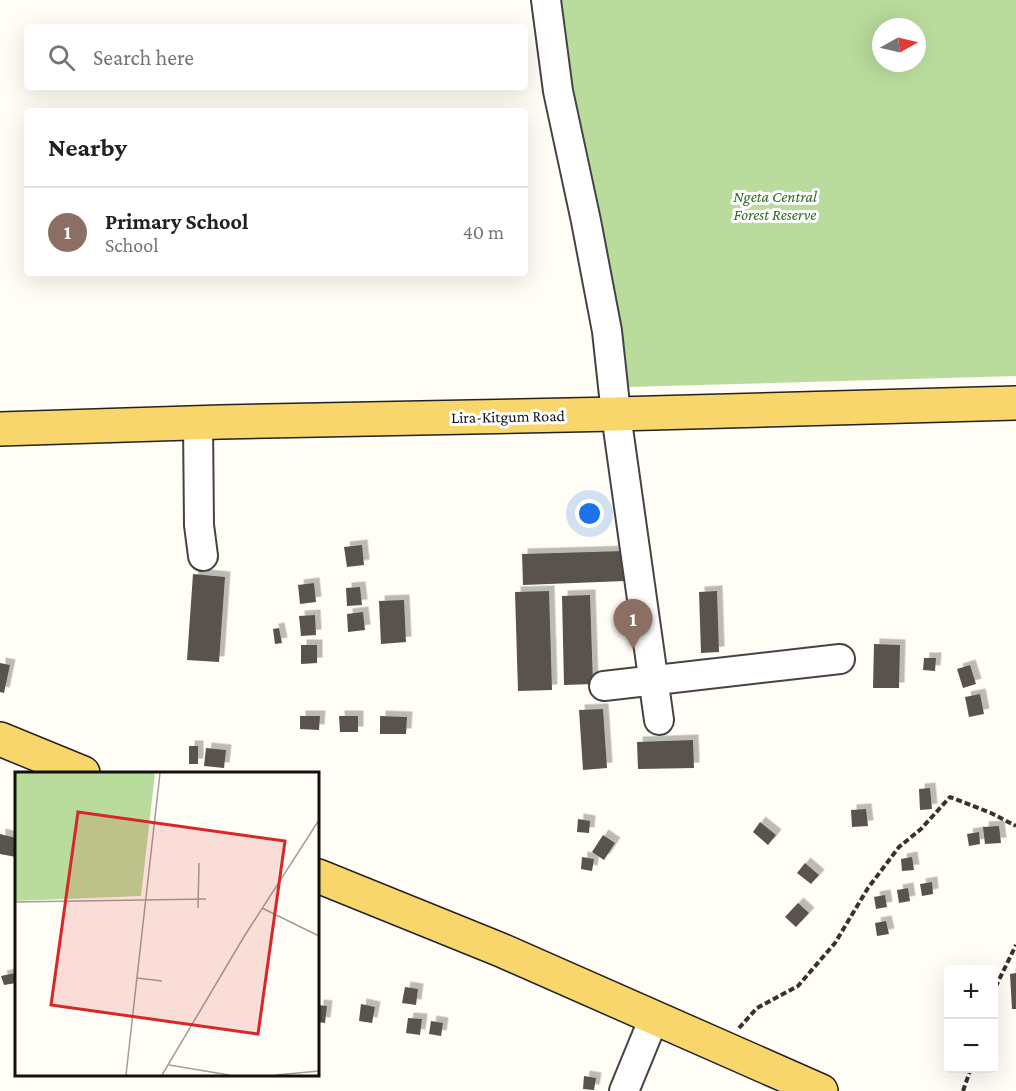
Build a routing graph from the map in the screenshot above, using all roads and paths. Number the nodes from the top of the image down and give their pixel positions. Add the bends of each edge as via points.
1 (546, 0) edge
2 (1016, 403) edge
3 (616, 414) junction
4 (198, 423) junction
5 (0, 429) edge
6 (203, 556) dead end
7 (840, 659) dead end
8 (653, 681) junction
9 (604, 686) dead end
10 (658, 720) dead end
11 (0, 739) edge
12 (81, 772) edge
13 (1016, 826) edge
14 (320, 877) edge
15 (1016, 945) edge
16 (998, 982) edge
17 (654, 1018) junction
18 (721, 1048) junction
19 (969, 1073) edge
20 (624, 1091) edge
21 (821, 1091) edge
22 (963, 1091) edge

1 - 3 street via 558,91 607,331
2 - 3 main road, Lira-Kitgum Road
3 - 4 main road, Lira-Kitgum Road
3 - 8 street
4 - 5 main road, Lira-Kitgum Road
4 - 6 street
7 - 8 street
8 - 9 street
8 - 10 street
11 - 12 main road
13 - 18 path via 950,797 899,847 868,888 835,943 798,986 757,1008
14 - 17 main road via 501,950
15 - 16 path
17 - 18 main road
17 - 20 street
18 - 21 main road
19 - 22 path

